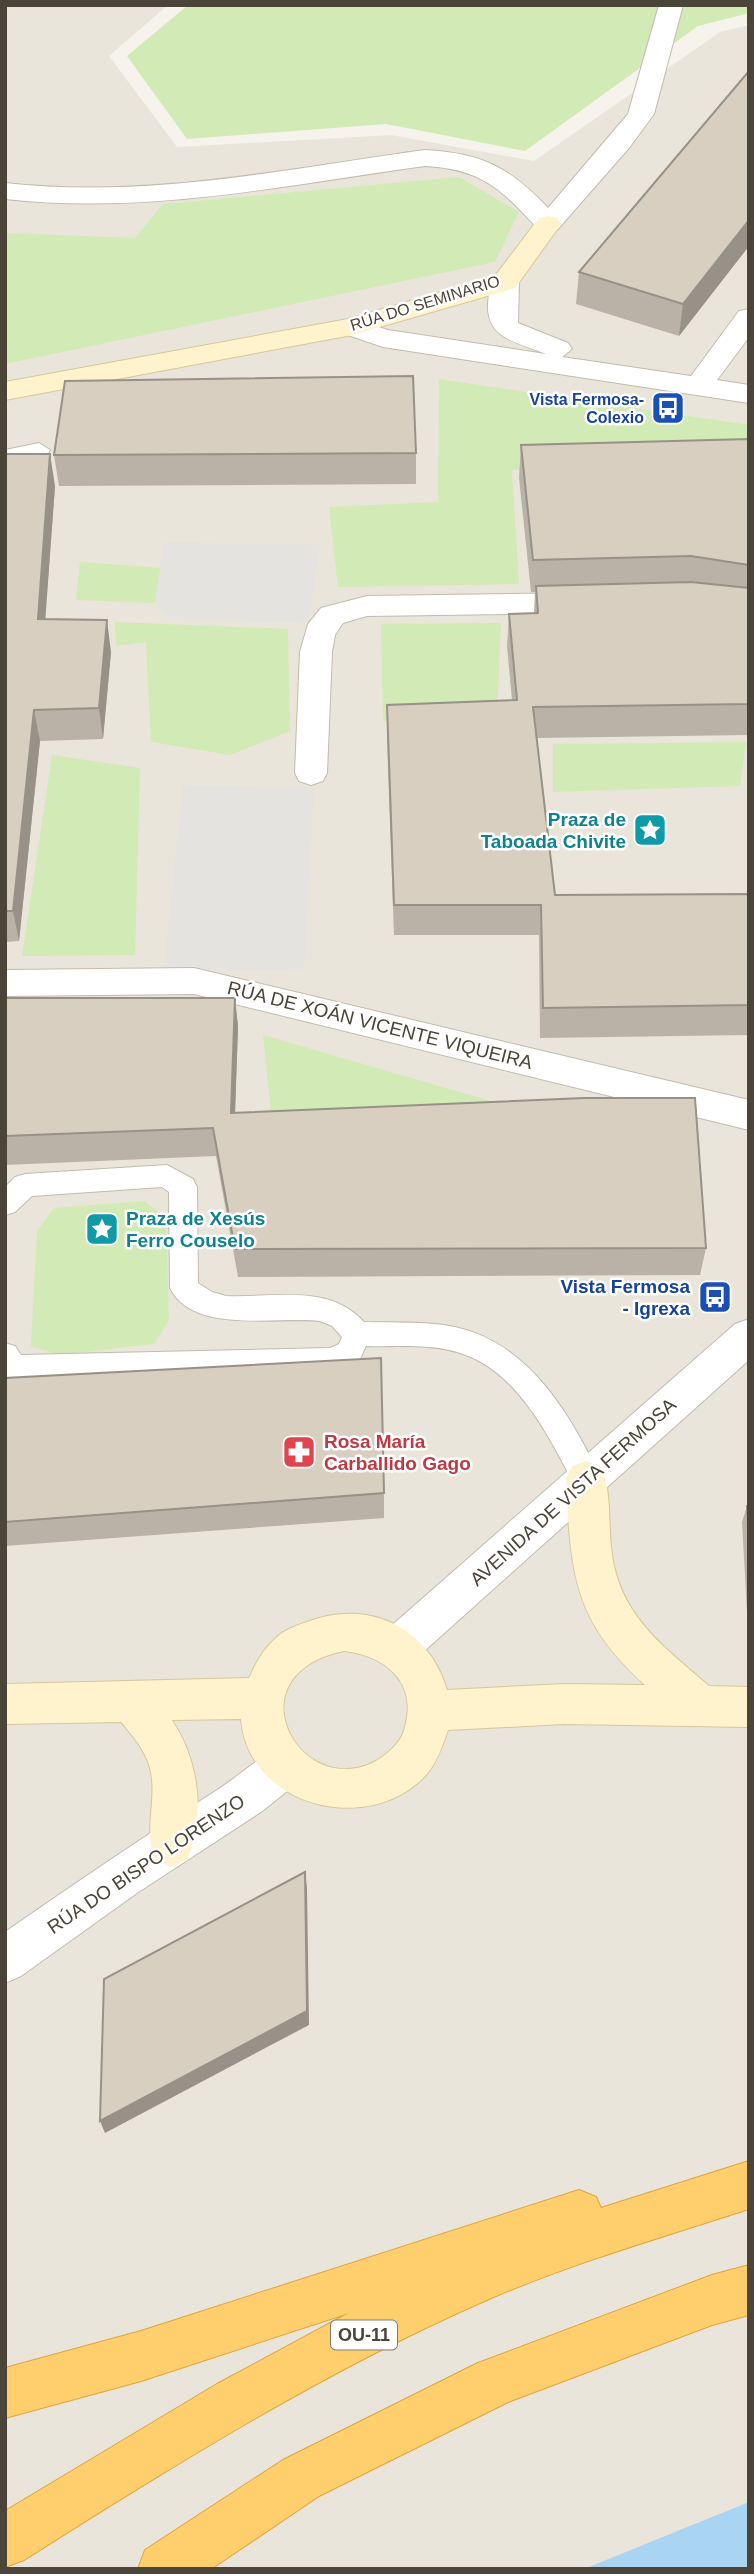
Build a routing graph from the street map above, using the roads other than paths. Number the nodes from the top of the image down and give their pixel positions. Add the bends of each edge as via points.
1 (671, 5) edge
2 (5, 191) edge
3 (165, 194) junction
4 (24, 219) dead end
5 (548, 224) junction
6 (505, 282) junction
7 (749, 317) edge
8 (352, 327) junction
9 (600, 371) junction
10 (698, 386) junction
11 (5, 391) edge
12 (749, 394) edge
13 (39, 450) dead end
14 (5, 457) edge
15 (617, 602) edge
16 (310, 773) dead end
17 (5, 983) edge
18 (749, 1115) edge
19 (5, 1204) edge
20 (357, 1334) junction
21 (749, 1336) edge
22 (5, 1356) edge
23 (586, 1479) junction
24 (397, 1648) junction
25 (263, 1698) junction
26 (132, 1702) junction
27 (5, 1704) edge
28 (699, 1705) junction
29 (749, 1707) edge
30 (429, 1711) junction
31 (285, 1766) junction
32 (171, 1845) junction
33 (5, 1960) edge
34 (749, 2176) edge
35 (749, 2185) edge
36 (749, 2290) edge
37 (5, 2393) edge
38 (5, 2541) edge
39 (164, 2569) edge

1 - 5 street via 641,114
2 - 3 street
3 - 4 street via 98,215
3 - 5 street via 425,158 457,158 503,177
5 - 6 main road, RÚA DO SEMINARIO
6 - 8 main road, RÚA DO SEMINARIO
6 - 9 street via 499,314 505,326
7 - 10 street
8 - 9 street via 383,338
8 - 11 main road, RÚA DO SEMINARIO
9 - 10 street
10 - 12 street
13 - 14 lane
15 - 16 street via 367,606 332,614 315,652
17 - 18 street, RÚA DE XOÁN VICENTE VIQUEIRA via 194,981
19 - 20 lane via 25,1185 167,1176 183,1187 184,1288 196,1301 220,1310 328,1308 348,1318
20 - 22 lane via 349,1352 333,1360 13,1367
20 - 23 lane via 443,1337 495,1355 529,1389
21 - 23 street, AVENIDA DE VISTA FERMOSA
23 - 24 street, AVENIDA DE VISTA FERMOSA
23 - 28 main road via 594,1573 610,1617 635,1648
24 - 25 main road via 372,1635 344,1632 316,1637 291,1651 273,1672
24 - 30 main road via 414,1664 425,1685
25 - 26 main road
25 - 31 main road via 262,1723 270,1746
26 - 27 main road
26 - 32 main road via 172,1758 176,1801
28 - 29 main road
28 - 30 main road via 564,1704
30 - 31 main road via 425,1734 412,1758 391,1776 365,1788 336,1789 308,1782
31 - 32 street, RÚA DO BISPO LORENZO
32 - 33 street, RÚA DO BISPO LORENZO
34 - 37 highway via 570,2216 141,2356
35 - 38 highway, OU-11 via 597,2232 460,2288 290,2370 158,2445
36 - 39 highway via 496,2381 301,2478

